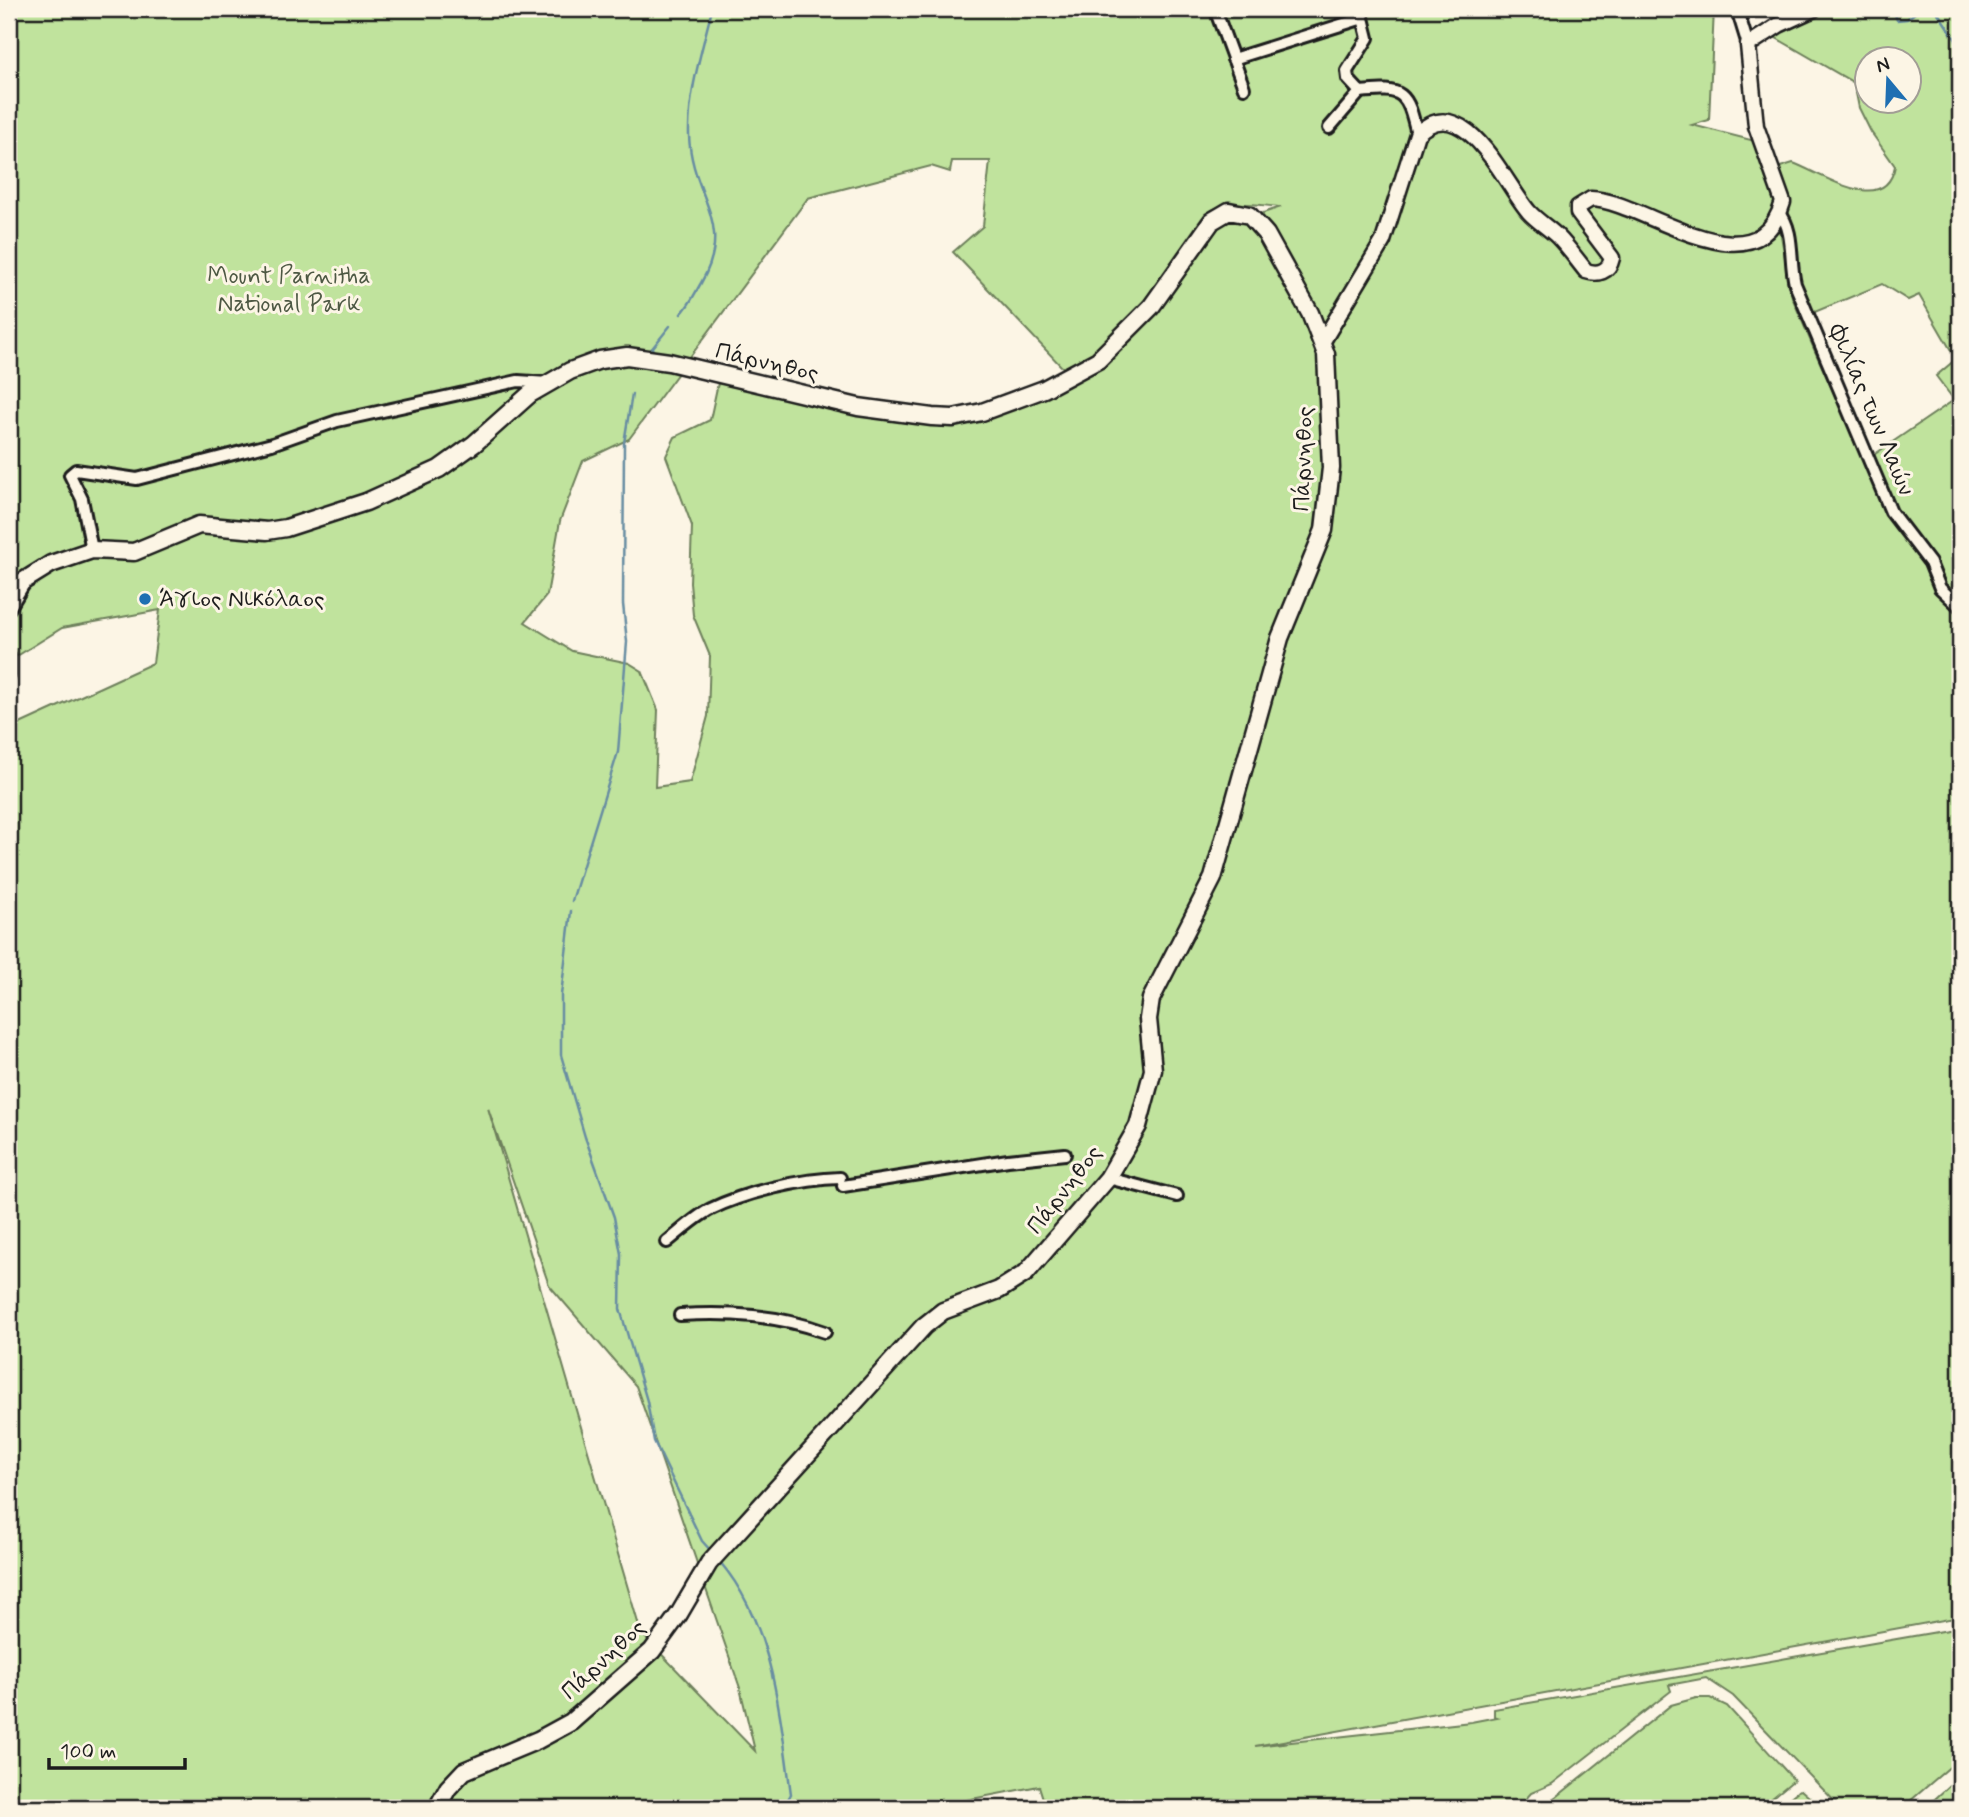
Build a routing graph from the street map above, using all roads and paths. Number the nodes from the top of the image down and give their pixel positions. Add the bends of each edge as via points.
1 (1215, 9) edge
2 (1737, 9) edge
3 (1814, 9) edge
4 (1748, 45) junction
5 (1233, 59) junction
6 (1244, 88) dead end
7 (1360, 92) junction
8 (1329, 128) dead end
9 (1417, 134) junction
10 (1779, 212) junction
11 (1323, 341) junction
12 (548, 383) junction
13 (92, 550) junction
14 (32, 575) junction
15 (9, 590) edge
16 (1960, 607) edge
17 (9, 609) edge
18 (9, 655) edge
19 (9, 676) edge
20 (1065, 1154) dead end
21 (1108, 1178) junction
22 (1177, 1196) dead end
23 (667, 1242) dead end
24 (680, 1315) dead end
25 (825, 1332) dead end
26 (437, 1808) edge

1 - 5 street
2 - 4 street
3 - 4 street
4 - 10 street via 1756,126 1782,199
5 - 6 street
5 - 7 street via 1363,18 1368,38 1347,74
7 - 8 street
7 - 9 street via 1402,93 1410,104
9 - 10 street via 1426,125 1441,121 1459,125 1498,165 1529,212 1558,236 1586,271 1601,273 1612,258 1581,220 1581,204 1600,199 1615,203 1675,230 1717,242 1738,242 1762,234
9 - 11 street via 1383,241
10 - 16 street, Φιλίας των Λαών via 1788,225 1795,284 1891,512 1930,563 1940,588
11 - 12 main road, Πάρνηθος via 1269,239 1252,218 1233,211 1212,221 1151,307 1098,360 1044,390 982,412 953,418 858,407 627,356 585,365
11 - 21 main road, Πάρνηθος via 1331,468 1324,530 1280,638 1213,878 1154,989 1148,1019 1151,1087 1138,1126
12 - 13 main road, Πάρνηθος via 459,456 366,502 286,528 267,531 200,525 134,552
12 - 13 street via 518,381 337,421 272,444 137,479 76,470 70,475 82,499
13 - 14 main road, Πάρνηθος
14 - 15 main road, Πάρνηθος
14 - 17 street
18 - 19 street
20 - 23 street via 842,1182 818,1178 708,1210
21 - 22 street
21 - 26 main road, Πάρνηθος via 1019,1279 943,1311 924,1326 709,1563 664,1636 638,1665 585,1712 553,1733 464,1772
24 - 25 street via 772,1317

